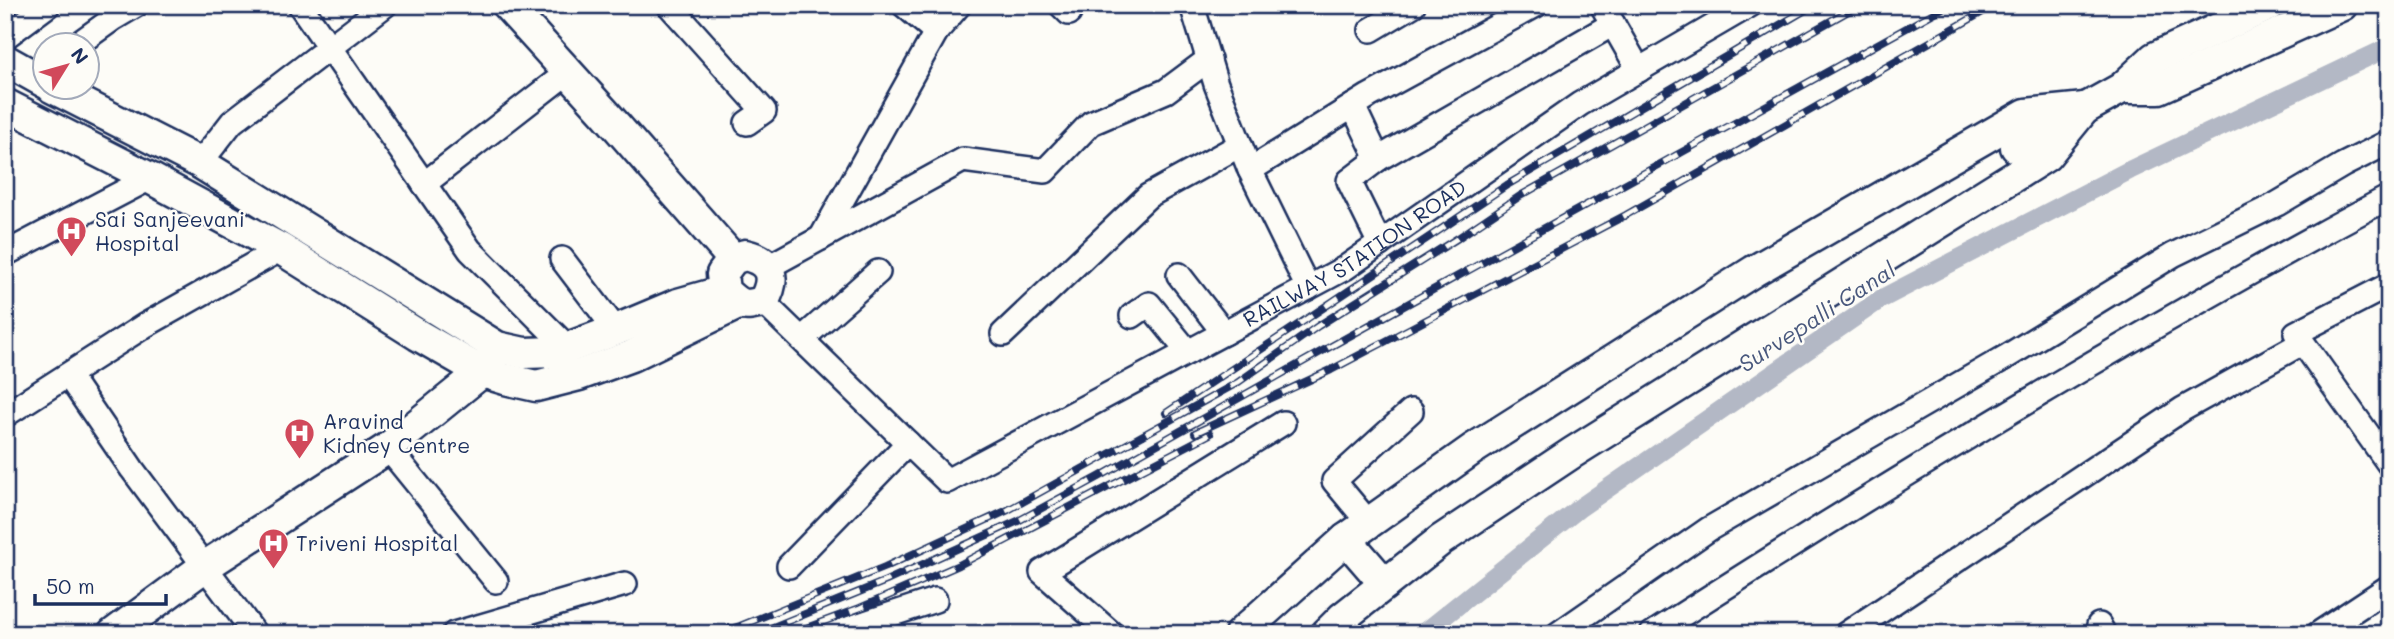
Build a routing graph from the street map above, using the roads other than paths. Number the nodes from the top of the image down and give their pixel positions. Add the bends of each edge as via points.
1 (48, 5) edge
2 (136, 5) edge
3 (300, 5) edge
4 (385, 5) edge
5 (508, 5) edge
6 (669, 5) edge
7 (904, 5) edge
8 (959, 5) edge
9 (1192, 5) edge
10 (1413, 5) edge
11 (1536, 5) edge
12 (1749, 5) edge
13 (2270, 5) edge
14 (2342, 5) edge
15 (1608, 15) edge
16 (1371, 30) dead end
17 (94, 32) edge
18 (936, 32) junction
19 (5, 37) edge
20 (329, 48) junction
21 (1209, 59) junction
22 (5, 60) edge
23 (1639, 70) junction
24 (32, 72) edge
25 (568, 72) junction
26 (2122, 88) junction
27 (88, 102) edge
28 (5, 104) edge
29 (1353, 106) junction
30 (2085, 108) junction
31 (747, 123) dead end
32 (2389, 142) edge
33 (1240, 145) junction
34 (2016, 147) dead end
35 (1378, 159) junction
36 (200, 163) junction
37 (1250, 170) junction
38 (150, 178) junction
39 (424, 184) junction
40 (2389, 197) edge
41 (821, 238) junction
42 (1380, 244) junction
43 (281, 249) junction
44 (5, 254) edge
45 (562, 259) dead end
46 (733, 259) junction
47 (768, 267) junction
48 (878, 272) dead end
49 (1179, 275) dead end
50 (2389, 285) edge
51 (1308, 288) junction
52 (742, 299) junction
53 (1132, 316) dead end
54 (616, 330) junction
55 (1224, 333) junction
56 (1003, 334) dead end
57 (802, 339) junction
58 (2302, 343) junction
59 (497, 346) junction
60 (567, 347) junction
61 (1188, 352) junction
62 (482, 372) junction
63 (68, 375) junction
64 (1411, 411) dead end
65 (5, 415) edge
66 (1283, 423) dead end
67 (908, 443) junction
68 (388, 448) junction
69 (2389, 464) edge
70 (1358, 531) junction
71 (789, 566) dead end
72 (204, 568) junction
73 (496, 581) dead end
74 (625, 584) dead end
75 (1385, 584) junction
76 (2389, 587) edge
77 (935, 600) dead end
78 (2346, 626) edge
79 (1853, 632) edge
80 (113, 634) edge
81 (255, 634) edge
82 (454, 634) edge
83 (832, 634) edge
84 (1112, 634) edge
85 (1240, 634) edge
86 (1326, 634) edge
87 (1558, 634) edge
88 (1652, 634) edge
89 (2318, 634) edge

1 - 19 street
2 - 17 street
3 - 20 street
4 - 20 street
5 - 25 main road
6 - 31 street via 764,111
7 - 18 street
8 - 18 street
9 - 21 street
10 - 16 street
11 - 29 street
12 - 23 street, RAILWAY STATION ROAD
13 - 26 main road via 2154,58
14 - 26 main road via 2158,88
15 - 23 street
15 - 35 street
18 - 41 street
20 - 36 street via 232,122
20 - 39 street
21 - 33 street
21 - 41 street via 1166,91 1091,123 1045,171 963,160
22 - 24 main road
23 - 42 street, RAILWAY STATION ROAD via 1580,104
25 - 39 street
25 - 46 main road
26 - 30 main road
27 - 36 main road
28 - 38 main road
29 - 35 street
29 - 37 street
30 - 34 main road
30 - 70 main road via 2026,114 1754,271 1473,449
30 - 75 main road via 2046,156 1572,453 1441,540
32 - 87 street via 2173,255 1721,522
33 - 37 street
33 - 56 street via 1148,196
35 - 42 street via 1349,181
36 - 59 main road
37 - 51 street
38 - 43 main road
38 - 44 street
39 - 60 street via 470,250
40 - 88 street via 2133,338
41 - 47 street
42 - 51 street, RAILWAY STATION ROAD
43 - 62 main road
43 - 63 street
45 - 54 street
46 - 47 main road via 745,255
46 - 52 main road via 722,274
47 - 52 main road via 772,280
48 - 57 street
49 - 55 street
50 - 58 street via 2296,333
51 - 55 street, RAILWAY STATION ROAD
52 - 54 main road via 678,304
52 - 57 street
52 - 62 main road via 631,356 579,375 536,386
53 - 61 street via 1149,304
54 - 60 main road
55 - 61 street, RAILWAY STATION ROAD
57 - 67 street
58 - 69 street
58 - 79 street via 2183,409
59 - 60 main road via 524,353 557,352
59 - 62 main road
61 - 67 street, RAILWAY STATION ROAD via 947,481
62 - 68 main road
63 - 65 street
63 - 72 street
64 - 70 street via 1334,481
66 - 84 street via 1042,572
67 - 71 street
68 - 72 main road
68 - 73 street
70 - 75 main road
70 - 85 main road
72 - 80 main road
72 - 81 street
74 - 82 street
75 - 86 main road
76 - 78 street
77 - 83 street
78 - 89 street

